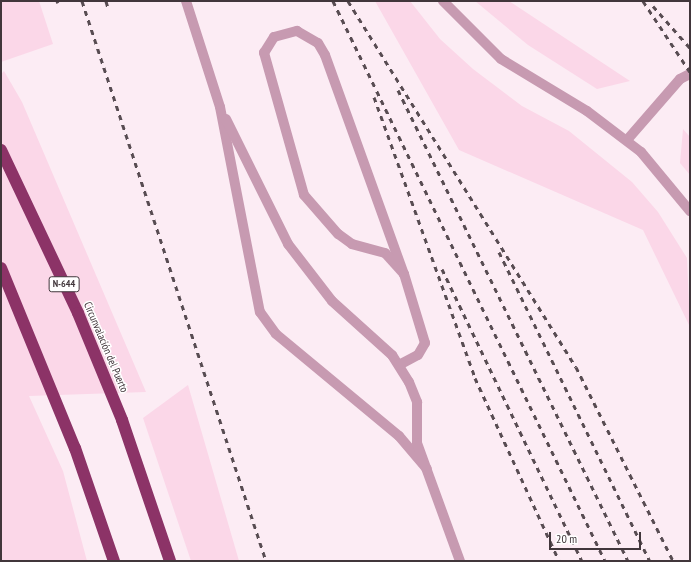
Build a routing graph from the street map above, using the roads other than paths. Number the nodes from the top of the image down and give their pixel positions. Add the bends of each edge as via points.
1 (186, 1) edge
2 (442, 1) edge
3 (690, 74) edge
4 (220, 107) junction
5 (627, 140) junction
6 (1, 150) edge
7 (690, 211) edge
8 (1, 268) edge
9 (404, 274) junction
10 (399, 365) junction
11 (427, 469) junction
12 (114, 561) edge
13 (170, 561) edge
14 (460, 561) edge

1 - 4 street
2 - 5 street via 501,58
3 - 5 street via 680,79
4 - 10 street via 288,244 332,302 384,347
4 - 11 street via 260,312 276,334 400,436
5 - 7 street via 666,178
6 - 13 highway, Circunvalación del Puerto / N-644 via 78,313 122,420
8 - 12 highway via 75,448
9 - 9 street via 325,55 307,35 285,32 274,37 264,53 265,65 304,195 338,234 352,244 384,253
9 - 10 street via 425,343 418,355
10 - 11 street via 417,402 417,443
11 - 14 street

